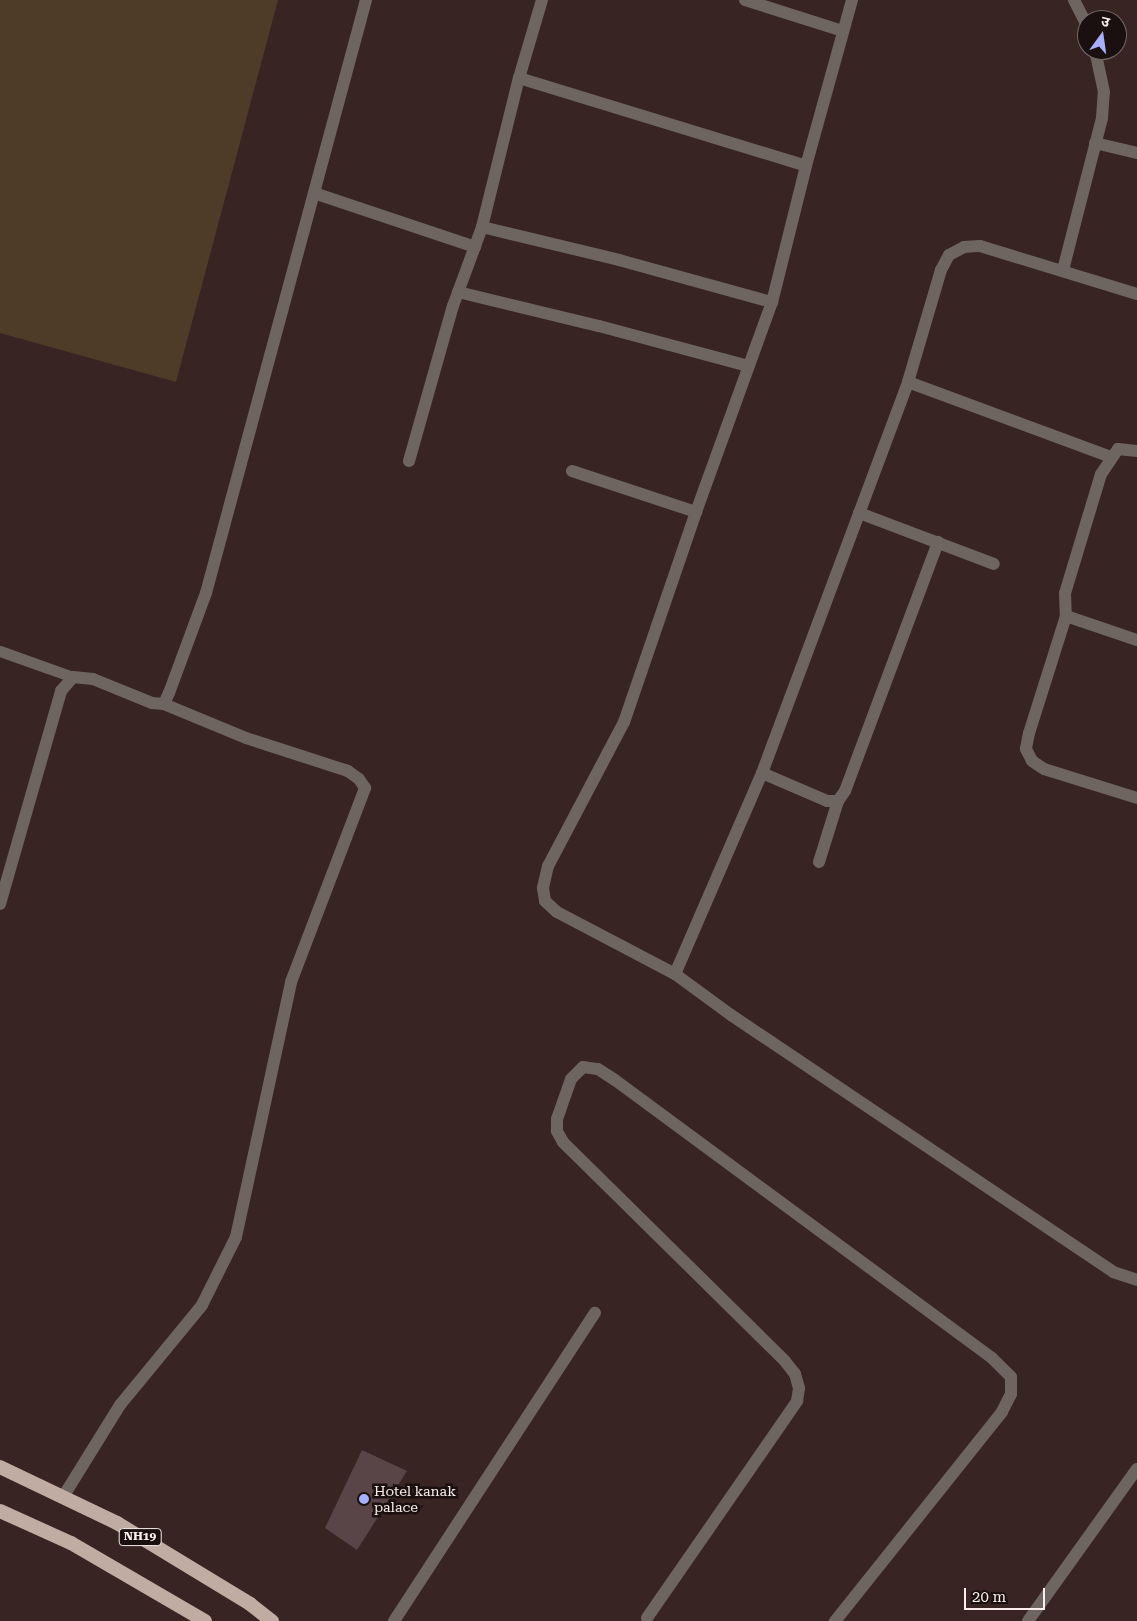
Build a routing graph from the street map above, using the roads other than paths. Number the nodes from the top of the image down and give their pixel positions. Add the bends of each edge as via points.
1 (366, 0) edge
2 (542, 0) edge
3 (746, 0) edge
4 (852, 0) edge
5 (843, 31) junction
6 (1097, 60) edge
7 (520, 78) junction
8 (1095, 143) junction
9 (1137, 153) edge
10 (806, 166) junction
11 (314, 193) junction
12 (482, 227) junction
13 (475, 247) junction
14 (1063, 270) junction
15 (458, 292) junction
16 (1137, 294) edge
17 (772, 302) junction
18 (748, 366) junction
19 (908, 382) junction
20 (1137, 451) edge
21 (1111, 457) junction
22 (409, 461) dead end
23 (572, 471) dead end
24 (696, 512) junction
25 (859, 513) junction
26 (938, 542) junction
27 (994, 564) dead end
28 (1066, 616) junction
29 (1137, 640) edge
30 (0, 651) edge
31 (73, 677) junction
32 (164, 704) junction
33 (762, 773) junction
34 (1137, 798) edge
35 (838, 802) junction
36 (820, 862) dead end
37 (0, 904) edge
38 (675, 974) junction
39 (1137, 1280) edge
40 (595, 1313) dead end
41 (0, 1467) edge
42 (1137, 1470) edge
43 (63, 1497) junction
44 (0, 1511) edge
45 (647, 1620) edge
46 (205, 1621) edge
47 (272, 1621) edge
48 (394, 1621) edge
49 (835, 1621) edge
50 (1028, 1621) edge

1 - 11 street
2 - 7 street
3 - 5 street
4 - 5 street
5 - 10 street
6 - 8 street via 1104,92 1102,118
7 - 10 street
7 - 12 street
8 - 9 street
8 - 14 street
10 - 17 street
11 - 13 street
11 - 32 street via 206,593
12 - 13 street
12 - 17 street
13 - 15 street
14 - 16 street
14 - 19 street via 980,246 964,247 950,255 941,270
15 - 18 street
15 - 22 street
17 - 18 street
18 - 24 street
19 - 21 street
19 - 25 street
20 - 21 street via 1118,449
21 - 28 street via 1101,474 1065,593
23 - 24 street
24 - 38 street via 624,722 548,866 543,888 545,901 557,912
25 - 26 street
25 - 33 street
26 - 27 street
26 - 35 street via 845,791
28 - 29 street
28 - 34 street via 1026,749 1032,761 1044,769
30 - 31 lane
31 - 32 street via 93,679 152,703
31 - 37 street via 61,691
32 - 43 street via 246,738 348,771 365,788 291,982 236,1237 202,1305 120,1405
33 - 35 street via 827,801
33 - 38 street
35 - 36 street
38 - 39 street via 1105,1267
40 - 48 street
41 - 43 highway, NH19
42 - 50 street
43 - 47 highway, NH19 via 117,1523 250,1604
44 - 46 highway, NH19 via 71,1543
45 - 49 street via 797,1401 799,1388 785,1361 563,1142 557,1132 556,1119 571,1079 583,1067 598,1069 614,1080 992,1358 1011,1377 1011,1394 1002,1412

